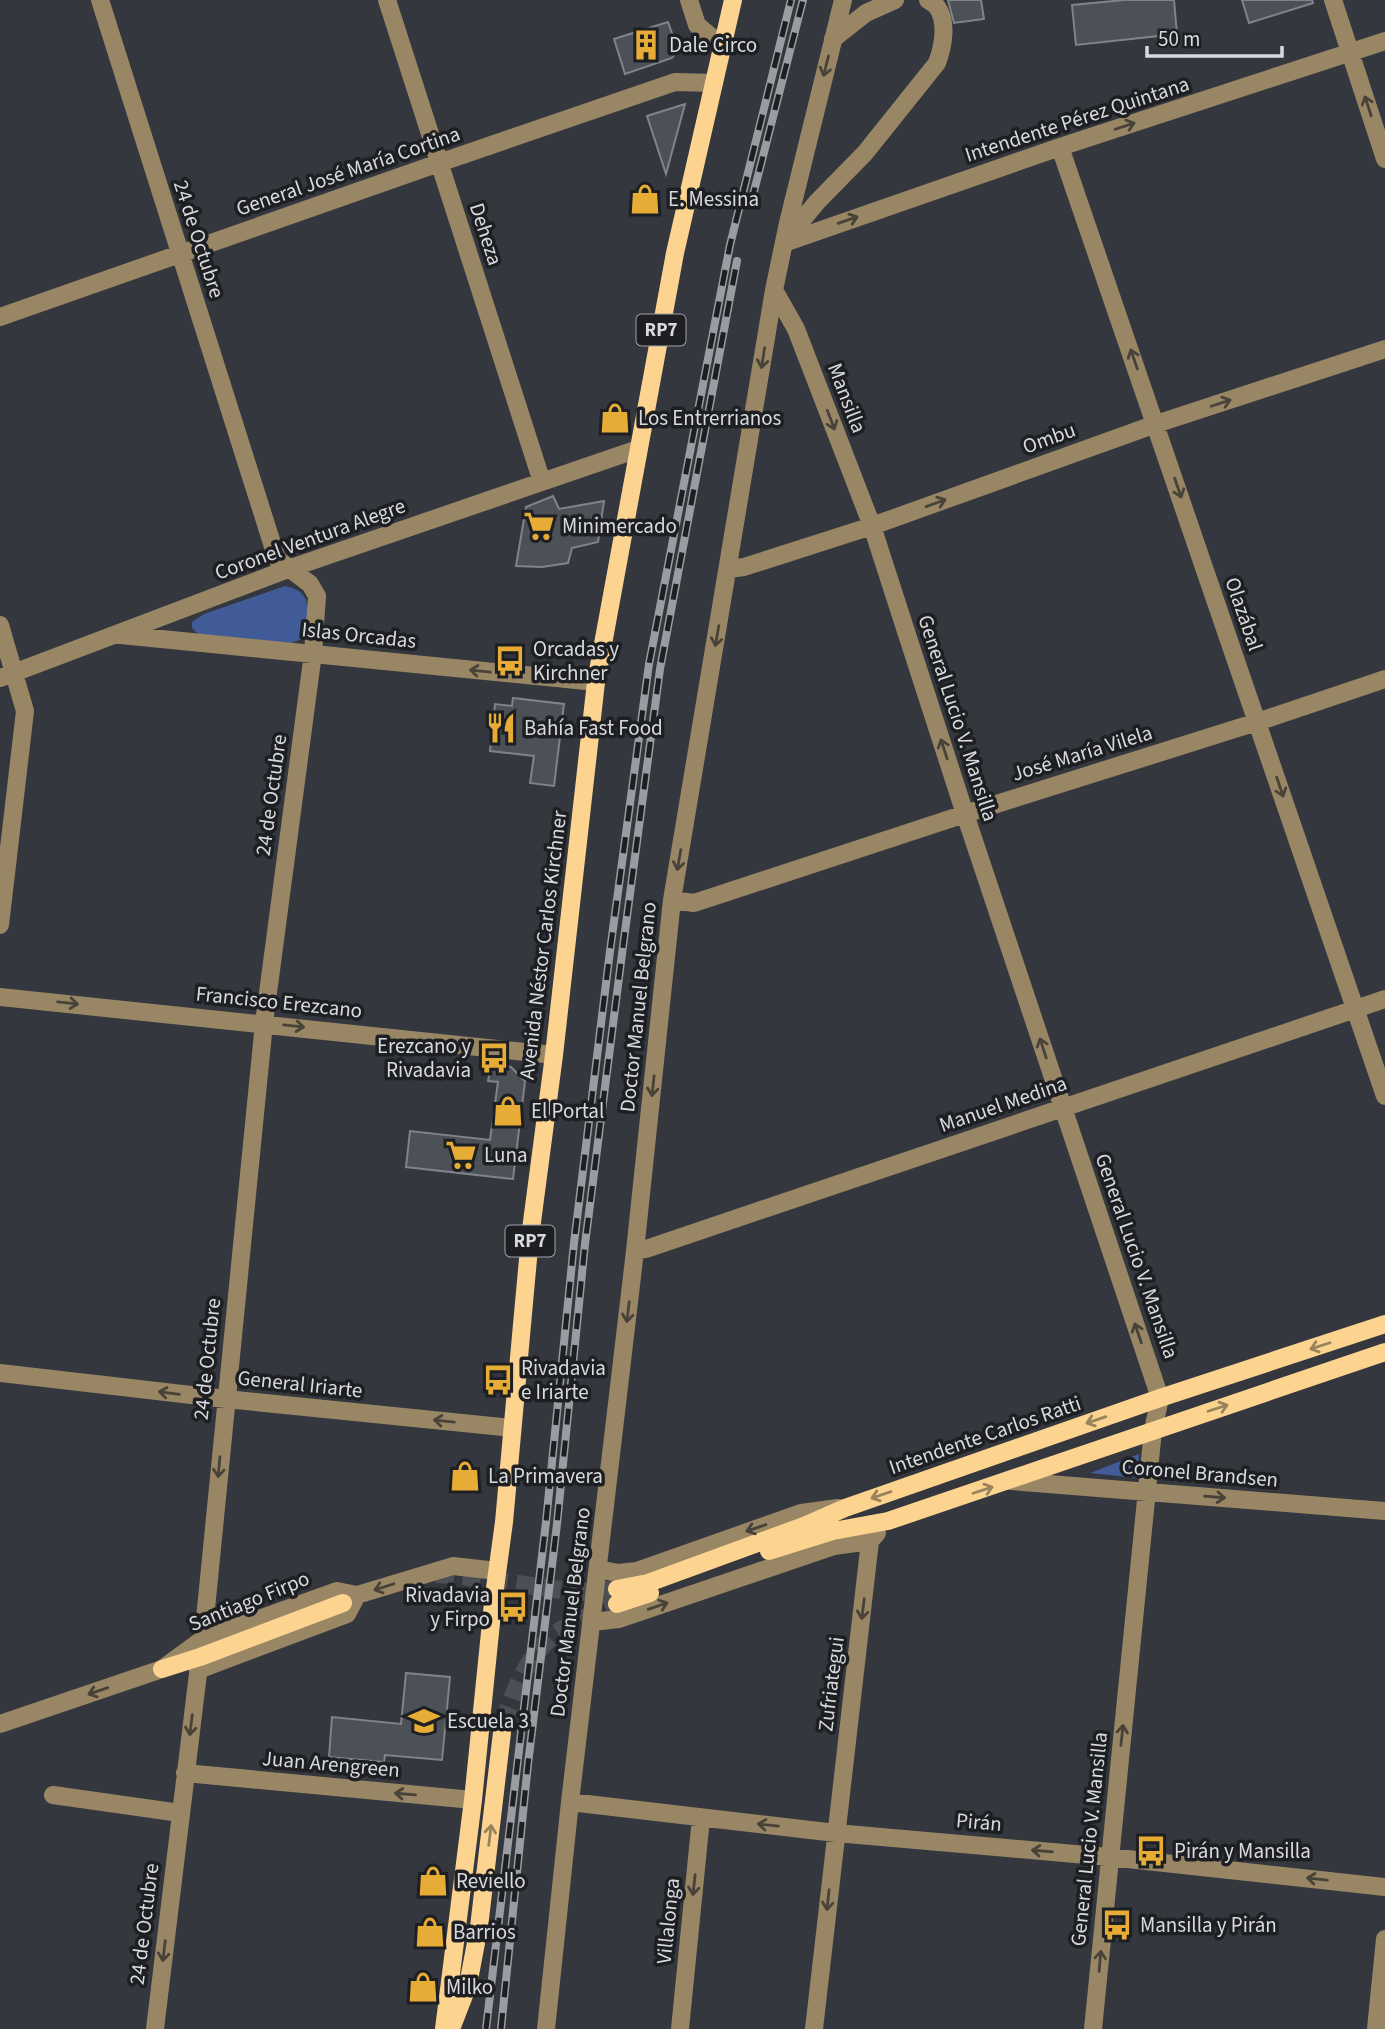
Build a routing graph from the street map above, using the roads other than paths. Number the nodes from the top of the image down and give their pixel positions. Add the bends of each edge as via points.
1 (100, 0) edge
2 (387, 0) edge
3 (689, 0) edge
4 (733, 0) edge
5 (843, 0) edge
6 (895, 0) edge
7 (928, 0) edge
8 (1333, 0) edge
9 (833, 39) junction
10 (1385, 41) edge
11 (722, 46) junction
12 (1350, 53) junction
13 (714, 83) junction
14 (1060, 147) junction
15 (1385, 159) edge
16 (439, 163) junction
17 (784, 243) junction
18 (180, 254) junction
19 (774, 290) junction
20 (0, 317) edge
21 (1385, 349) edge
22 (1156, 424) junction
23 (638, 449) junction
24 (542, 482) junction
25 (872, 526) junction
26 (288, 569) junction
27 (728, 569) junction
28 (0, 625) edge
29 (117, 634) junction
30 (313, 653) junction
31 (8, 676) edge
32 (1385, 679) edge
33 (596, 682) junction
34 (1257, 722) junction
35 (965, 814) junction
36 (672, 900) junction
37 (0, 925) edge
38 (0, 997) edge
39 (1385, 999) edge
40 (1356, 1008) junction
41 (264, 1023) junction
42 (554, 1055) junction
43 (1385, 1096) edge
44 (1063, 1108) junction
45 (635, 1251) junction
46 (1385, 1324) edge
47 (1385, 1352) edge
48 (0, 1373) edge
49 (1160, 1398) junction
50 (226, 1399) junction
51 (512, 1428) junction
52 (1153, 1430) junction
53 (1011, 1481) junction
54 (1147, 1492) junction
55 (845, 1508) junction
56 (1385, 1511) edge
57 (888, 1521) junction
58 (870, 1541) junction
59 (598, 1569) junction
60 (497, 1571) junction
61 (350, 1599) junction
62 (592, 1622) junction
63 (203, 1639) junction
64 (199, 1664) junction
65 (162, 1669) junction
66 (0, 1724) edge
67 (503, 1724) tunnel mouth
68 (186, 1773) junction
69 (53, 1796) dead end
70 (473, 1800) junction
71 (570, 1802) junction
72 (180, 1813) junction
73 (701, 1818) junction
74 (836, 1833) junction
75 (1110, 1857) junction
76 (1385, 1887) edge
77 (1385, 1939) edge
78 (155, 2029) edge
79 (444, 2029) edge
80 (451, 2029) edge
81 (546, 2029) edge
82 (680, 2029) edge
83 (814, 2029) edge
84 (1093, 2029) edge
85 (1376, 2029) edge

1 - 18 street, 24 de Octubre
2 - 16 street, Deheza
3 - 11 street via 697,25
4 - 11 main road, Avenida Néstor Carlos Kirchner / RP7
5 - 9 street, Doctor Manuel Belgrano
6 - 9 street via 866,13
7 - 17 street via 938,8 942,23 937,62 865,153
8 - 12 street
9 -> 17 street, Doctor Manuel Belgrano
10 - 12 street, Intendente Pérez Quintana
11 - 13 main road, Avenida Néstor Carlos Kirchner / RP7
14 -> 12 street, Intendente Pérez Quintana
15 -> 12 street
13 - 16 street, General José María Cortina via 675,82
13 - 23 main road, Avenida Néstor Carlos Kirchner / RP7 via 675,253
17 -> 14 street, Intendente Pérez Quintana
22 -> 14 street, Olazábal
16 - 18 street, General José María Cortina
16 - 24 street, Deheza
17 - 19 street, Doctor Manuel Belgrano
18 - 20 street, General José María Cortina
18 - 26 street, 24 de Octubre via 277,559
19 -> 25 street, Mansilla via 796,328
19 -> 27 street, Doctor Manuel Belgrano
22 -> 21 street, Ombu
25 -> 22 street, Ombu
22 -> 34 street, Olazábal
23 - 24 street, Coronel Ventura Alegre
23 - 33 main road, Avenida Néstor Carlos Kirchner / RP7
24 - 26 street, Coronel Ventura Alegre
25 - 27 street, Ombu
35 -> 25 street, General Lucio V. Mansilla
26 - 29 street, Coronel Ventura Alegre
26 - 30 street, 24 de Octubre via 310,584 317,596
27 -> 36 street, Doctor Manuel Belgrano
28 - 31 street
29 - 30 street, Islas Orcadas
29 - 31 street, Coronel Ventura Alegre
33 -> 30 street, Islas Orcadas
30 - 41 street, 24 de Octubre
31 - 37 street via 25,711
32 - 34 street, José María Vilela
33 - 42 main road, Avenida Néstor Carlos Kirchner / RP7
34 - 35 street, José María Vilela
34 -> 40 street, Olazábal
35 - 36 street, José María Vilela via 694,903
44 -> 35 street, General Lucio V. Mansilla
36 -> 45 street, Doctor Manuel Belgrano
38 -> 41 street, Francisco Erezcano
39 - 40 street, Manuel Medina
40 - 43 street, Olazábal
40 - 44 street, Manuel Medina
41 -> 42 street, Francisco Erezcano
41 - 50 street, 24 de Octubre
42 - 51 main road, Avenida Néstor Carlos Kirchner / RP7
44 - 45 street, Manuel Medina
49 -> 44 street, General Lucio V. Mansilla
45 -> 59 street, Doctor Manuel Belgrano
46 -> 49 main road, Intendente Carlos Ratti
52 -> 47 main road
50 -> 48 street, General Iriarte
49 - 52 street, General Lucio V. Mansilla
49 -> 55 main road, Intendente Carlos Ratti
51 -> 50 street, General Iriarte
50 -> 63 street, 24 de Octubre
51 - 60 main road, Avenida Néstor Carlos Kirchner / RP7
52 - 53 main road
52 - 54 street, General Lucio V. Mansilla
53 - 54 street, Coronel Brandsen
57 -> 53 main road
54 -> 56 street, Coronel Brandsen
75 -> 54 street, General Lucio V. Mansilla
55 - 57 main road via 629,1588 617,1597 833,1531
55 -> 59 street, Intendente Carlos Ratti via 801,1513 637,1570
57 - 58 street
62 -> 58 street via 619,1619 834,1546
58 -> 74 street, Zufriategui
59 - 62 street, Doctor Manuel Belgrano
60 -> 61 street, Santiago Firpo via 453,1566
60 - 70 main road, Avenida Néstor Carlos Kirchner / RP7
61 - 63 street, Santiago Firpo via 337,1591
61 - 64 main road, Santiago Firpo via 228,1646
61 - 64 street, Santiago Firpo via 347,1614
62 - 71 street, Doctor Manuel Belgrano
63 - 65 street, Santiago Firpo
64 - 65 main road, Santiago Firpo
64 -> 68 street, 24 de Octubre
65 -> 66 street, Santiago Firpo
80 -> 67 main road via 468,1985 477,1939
70 -> 68 street, Juan Arengreen
68 - 72 street, 24 de Octubre
69 - 72 street
70 - 79 main road, Avenida Néstor Carlos Kirchner / RP7
71 - 73 street, Pirán
71 - 81 street, Doctor Manuel Belgrano
72 -> 78 street, 24 de Octubre
74 -> 73 street, Pirán
73 -> 82 street, Villalonga
75 -> 74 street, Pirán
74 -> 83 street, Zufriategui
76 -> 75 street, Pirán
84 -> 75 street, General Lucio V. Mansilla
77 - 85 street

